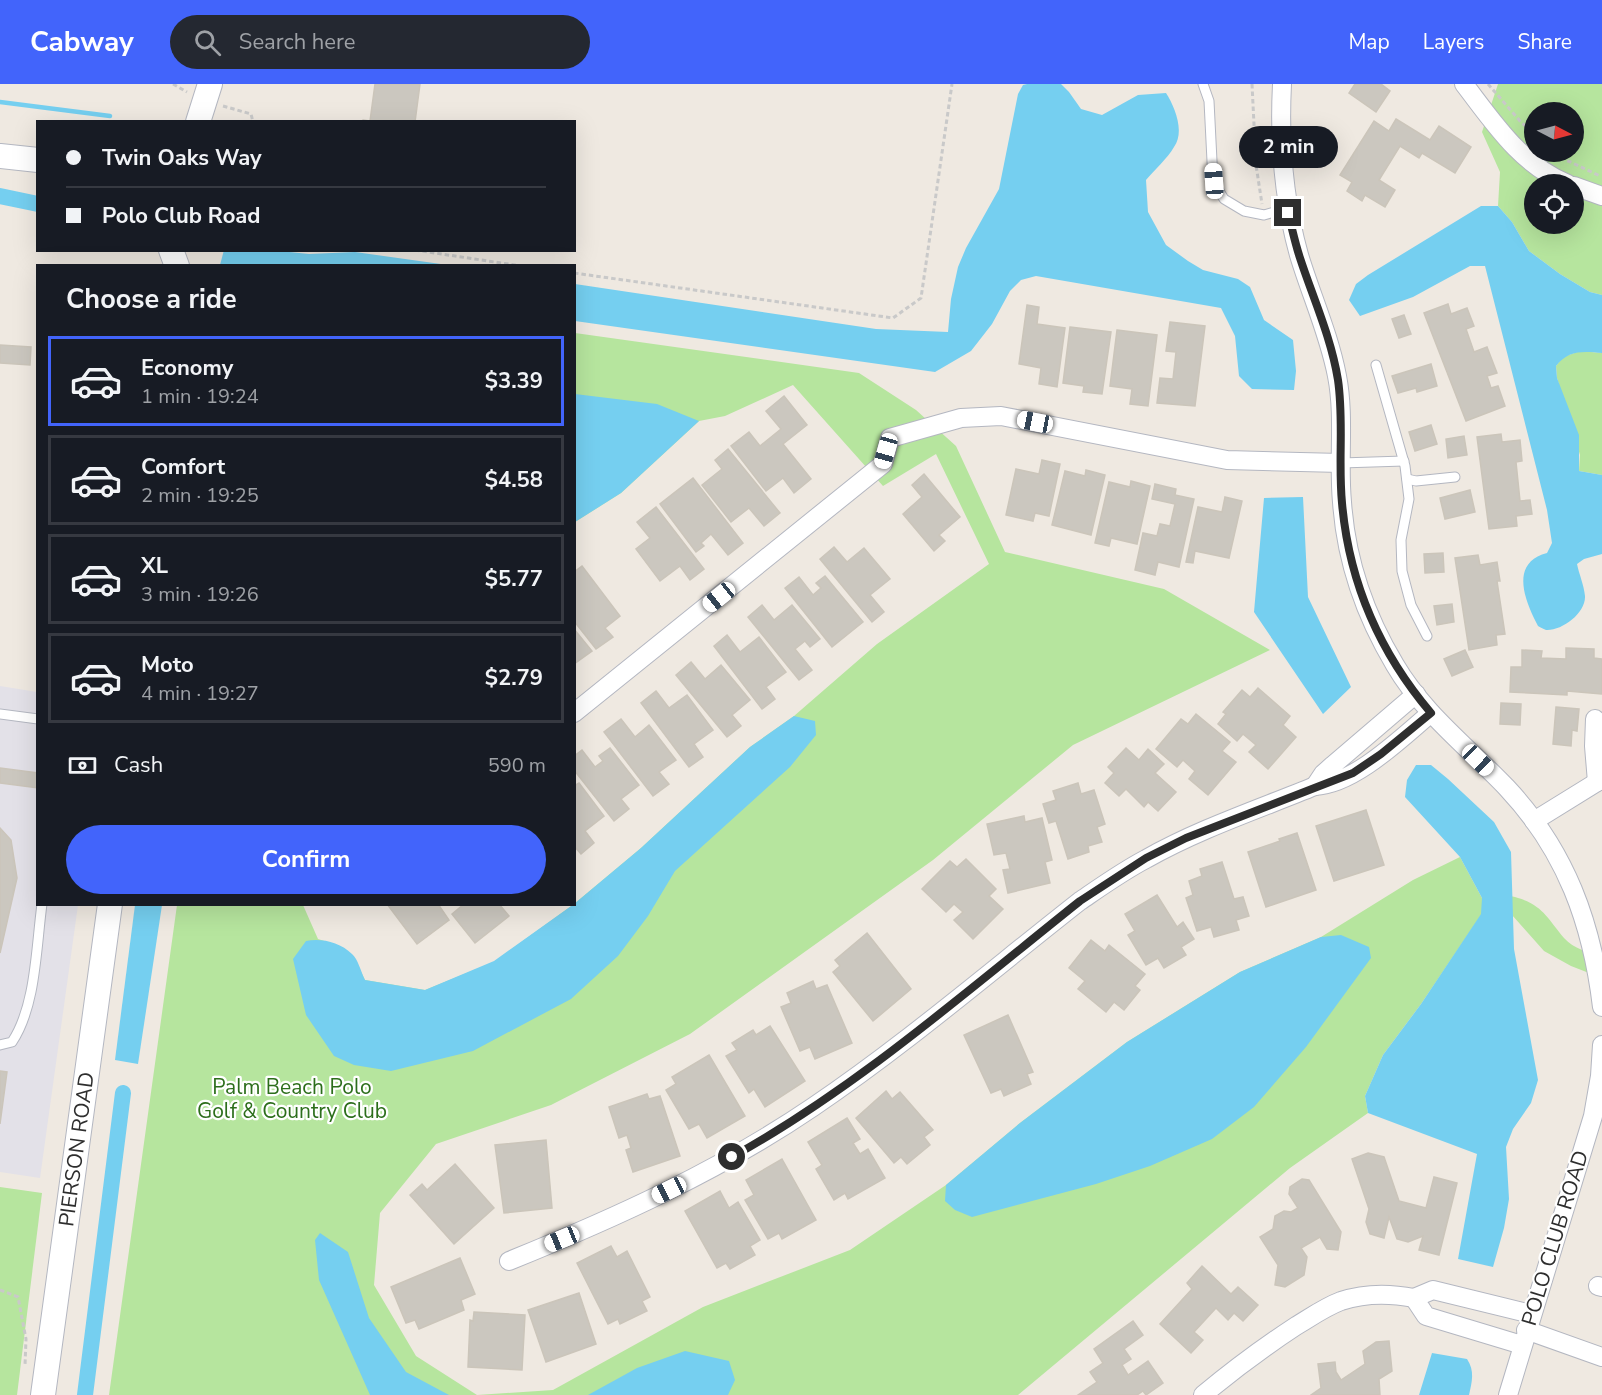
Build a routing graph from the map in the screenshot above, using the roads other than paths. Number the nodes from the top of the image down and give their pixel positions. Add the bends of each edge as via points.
1 (210, 84) edge
2 (1203, 84) edge
3 (1282, 84) edge
4 (1464, 84) edge
5 (199, 120) edge
6 (0, 156) edge
7 (36, 160) edge
8 (1549, 174) edge
9 (1584, 190) edge
10 (1602, 196) edge
11 (1288, 208) junction
12 (1376, 364) dead end
13 (1404, 461) junction
14 (1341, 463) junction
15 (1455, 477) dead end
16 (1407, 479) junction
17 (1427, 636) dead end
18 (1416, 694) junction
19 (576, 711) edge
20 (1431, 713) junction
21 (0, 714) edge
22 (36, 719) edge
23 (1595, 719) dead end
24 (1599, 781) edge
25 (1315, 786) junction
26 (1534, 821) junction
27 (42, 906) edge
28 (110, 906) edge
29 (1602, 1008) edge
30 (1602, 1045) edge
31 (0, 1046) edge
32 (509, 1261) dead end
33 (1414, 1298) junction
34 (1526, 1330) junction
35 (1602, 1357) edge
36 (43, 1395) edge
37 (1203, 1395) edge
38 (1508, 1395) edge

1 - 5 street
2 - 11 lane via 1209,101 1214,181 1224,199 1244,211 1264,215
3 - 11 street via 1281,155
4 - 8 street via 1521,154
6 - 7 street
9 - 10 street
11 - 14 street via 1333,354 1341,420
12 - 13 lane
13 - 14 lane
13 - 16 lane
14 - 18 street via 1347,542 1356,581 1376,631
14 - 19 street via 1227,460 1001,416 961,418 890,438 883,464
15 - 16 lane
16 - 17 lane via 1409,499 1401,540 1402,571 1411,605
18 - 20 street
18 - 25 street via 1328,769
20 - 25 street via 1353,773
20 - 26 street via 1508,789
21 - 22 lane
23 - 24 street
24 - 26 street
25 - 32 street via 1146,858 1080,901 870,1067 812,1108 690,1180
26 - 29 street via 1556,854 1588,928
27 - 31 lane via 28,1010 12,1042
28 - 36 street, PIERSON ROAD
30 - 34 street, POLO CLUB ROAD via 1593,1116
33 - 34 street via 1433,1290
33 - 34 street via 1426,1316
33 - 37 street via 1366,1295 1329,1307 1271,1343
34 - 35 street
34 - 38 street, POLO CLUB ROAD

